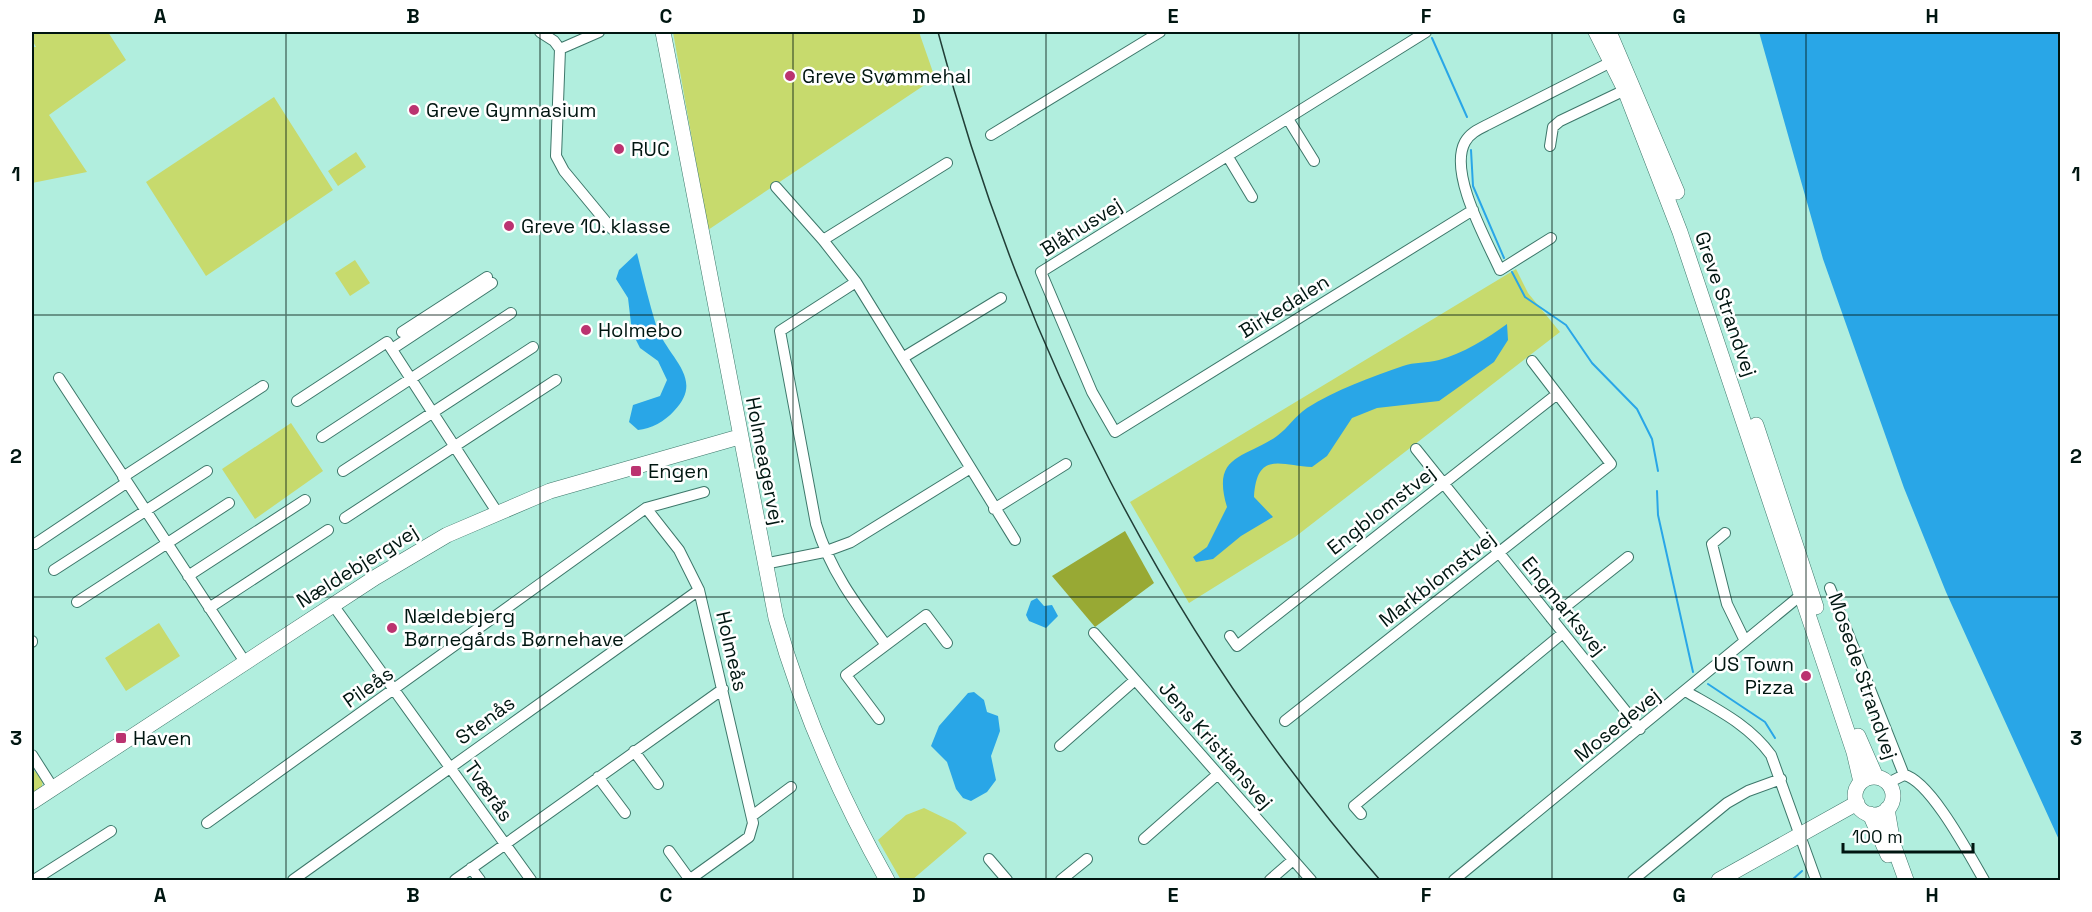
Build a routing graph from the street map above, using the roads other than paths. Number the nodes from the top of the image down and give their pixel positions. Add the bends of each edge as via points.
1 (540, 32) edge
2 (599, 32) edge
3 (663, 32) edge
4 (1160, 32) edge
5 (1426, 32) edge
6 (1596, 32) edge
7 (1609, 32) edge
8 (560, 49) junction
9 (1611, 62) junction
10 (1624, 90) junction
11 (1288, 119) junction
12 (991, 135) dead end
13 (1550, 146) dead end
14 (1228, 157) junction
15 (1314, 161) dead end
16 (947, 163) dead end
17 (776, 187) dead end
18 (1252, 197) dead end
19 (1473, 210) junction
20 (612, 229) dead end
21 (1551, 238) dead end
22 (823, 240) junction
23 (856, 282) junction
24 (1001, 298) dead end
25 (511, 313) dead end
26 (402, 332) dead end
27 (390, 346) junction
28 (533, 346) dead end
29 (904, 357) junction
30 (1532, 361) dead end
31 (59, 378) dead end
32 (411, 378) junction
33 (556, 380) dead end
34 (263, 386) dead end
35 (1556, 395) junction
36 (297, 401) dead end
37 (433, 412) junction
38 (1115, 432) joint
39 (322, 437) dead end
40 (739, 437) junction
41 (455, 446) junction
42 (1416, 449) dead end
43 (1066, 464) dead end
44 (969, 469) junction
45 (207, 471) dead end
46 (343, 471) dead end
47 (124, 480) junction
48 (1443, 484) junction
49 (704, 492) dead end
50 (305, 500) dead end
51 (229, 502) dead end
52 (646, 508) junction
53 (994, 509) junction
54 (145, 511) junction
55 (497, 512) junction
56 (345, 518) dead end
57 (328, 530) dead end
58 (1725, 533) dead end
59 (1015, 540) dead end
60 (34, 543) dead end
61 (166, 543) junction
62 (825, 552) junction
63 (1499, 553) junction
64 (1628, 557) dead end
65 (764, 564) junction
66 (54, 570) dead end
67 (188, 576) junction
68 (1830, 588) dead end
69 (699, 590) junction
70 (1806, 592) junction
71 (77, 602) dead end
72 (333, 605) junction
73 (209, 608) junction
74 (1551, 618) junction
75 (1094, 633) dead end
76 (1563, 633) junction
77 (1230, 636) dead end
78 (1745, 641) junction
79 (947, 644) dead end
80 (886, 645) junction
81 (245, 662) junction
82 (1135, 680) junction
83 (723, 689) junction
84 (395, 691) junction
85 (1687, 692) junction
86 (879, 719) dead end
87 (1285, 721) dead end
88 (1640, 729) junction
89 (1060, 746) dead end
90 (634, 751) junction
91 (32, 755) edge
92 (450, 767) junction
93 (1218, 774) junction
94 (1904, 776) junction
95 (598, 777) junction
96 (1781, 779) junction
97 (1875, 781) junction
98 (658, 784) dead end
99 (791, 787) dead end
100 (53, 788) junction
101 (32, 802) edge
102 (1857, 803) junction
103 (1887, 809) junction
104 (625, 813) dead end
105 (1361, 814) dead end
106 (1870, 814) junction
107 (752, 816) junction
108 (207, 823) dead end
109 (111, 831) dead end
110 (1800, 833) junction
111 (1144, 839) dead end
112 (504, 845) junction
113 (669, 851) dead end
114 (989, 859) dead end
115 (1087, 859) dead end
116 (1293, 860) junction
117 (471, 868) junction
118 (1460, 879) edge
119 (34, 880) edge
120 (292, 880) edge
121 (455, 880) edge
122 (480, 880) edge
123 (531, 880) edge
124 (689, 880) edge
125 (887, 880) edge
126 (1007, 880) edge
127 (1061, 880) edge
128 (1270, 880) edge
129 (1311, 880) edge
130 (1633, 880) edge
131 (1719, 880) edge
132 (1816, 880) edge
133 (1896, 880) edge
134 (1906, 880) edge
135 (1984, 880) edge

1 - 8 street
2 - 8 street
3 - 40 street, Holmeagervej
4 - 12 street
5 - 11 street, Blåhusvej
6 - 9 street, Greve Strandvej
7 - 70 street, Greve Strandvej via 1661,149 1690,230
8 - 20 street via 556,156
9 - 10 street, Greve Strandvej
9 - 19 street via 1467,139 1462,165
10 - 13 street via 1560,121 1553,128
10 - 70 street, Greve Strandvej via 1680,232
11 - 14 street, Blåhusvej
11 - 15 street
14 - 18 street
14 - 38 street, Blåhusvej via 1041,273 1092,392
16 - 22 street
17 - 22 street
19 - 21 street via 1500,270
19 - 38 street, Birkedalen
22 - 23 street
23 - 29 street
23 - 62 street via 780,331 816,524
24 - 29 street
25 - 32 street
26 - 27 street via 486,282
27 - 32 street
27 - 36 street
28 - 37 street
29 - 44 street
30 - 35 street
31 - 47 street
32 - 37 street
32 - 39 street
33 - 41 street
34 - 47 street
35 - 48 street, Engblomstvej
35 - 63 street, Markblomstvej via 1611,464
37 - 41 street
37 - 46 street
40 - 55 street, Nældebjergvej via 550,491
40 - 65 street, Holmeagervej
41 - 55 street
41 - 56 street
42 - 48 street, Engmarksvej
43 - 53 street
44 - 53 street
44 - 62 street via 851,542
45 - 54 street
47 - 54 street
47 - 60 street
48 - 63 street, Engmarksvej
48 - 77 street, Engblomstvej via 1237,646
49 - 52 street, Pileås
50 - 67 street
51 - 61 street
52 - 69 street, Holmeås via 680,550
52 - 84 street, Pileås
53 - 59 street
54 - 61 street
54 - 66 street
55 - 72 street, Nældebjergvej via 411,555
57 - 73 street
58 - 78 street via 1712,544 1726,604
61 - 67 street
61 - 71 street
62 - 65 street
62 - 80 street via 843,586
63 - 74 street, Engmarksvej
63 - 87 street, Markblomstvej
64 - 74 street
65 - 125 street, Holmeagervej via 805,712 842,797
67 - 73 street
68 - 94 street
69 - 83 street, Holmeås
69 - 92 street, Stenås
70 - 78 street, Mosedevej
70 - 97 street, Mosede Strandvej
72 - 81 street, Nældebjergvej
72 - 84 street, Tværås
73 - 81 street
74 - 76 street, Engmarksvej
75 - 82 street, Jens Kristiansvej
76 - 88 street, Engmarksvej
76 - 105 street via 1354,806
78 - 85 street, Mosedevej
79 - 80 street via 926,615
80 - 86 street via 846,675
81 - 100 street, Nældebjergvej
82 - 89 street
82 - 93 street, Jens Kristiansvej
83 - 90 street
83 - 107 street, Holmeås
84 - 92 street, Tværås
84 - 108 street, Pileås
85 - 88 street, Mosedevej
85 - 96 street via 1744,725 1771,754
88 - 118 street, Mosedevej
90 - 95 street
90 - 98 street
91 - 100 street
92 - 112 street, Tværås
92 - 120 street, Stenås
93 - 111 street
93 - 116 street, Jens Kristiansvej
94 - 97 street
94 - 135 street via 1919,782 1954,829
95 - 104 street
95 - 112 street
96 - 110 street
96 - 130 street via 1728,803
97 - 102 street via 1856,792
97 - 103 street via 1893,796
99 - 107 street
100 - 101 street, Nældebjergvej
102 - 106 street
102 - 110 street
103 - 106 street
103 - 134 street via 1893,844
106 - 133 street
107 - 124 street via 749,837
109 - 119 street
110 - 131 street
110 - 132 street
112 - 117 street
112 - 123 street, Tværås
113 - 124 street
114 - 126 street
115 - 127 street
116 - 128 street
116 - 129 street, Jens Kristiansvej
117 - 121 street
117 - 122 street

